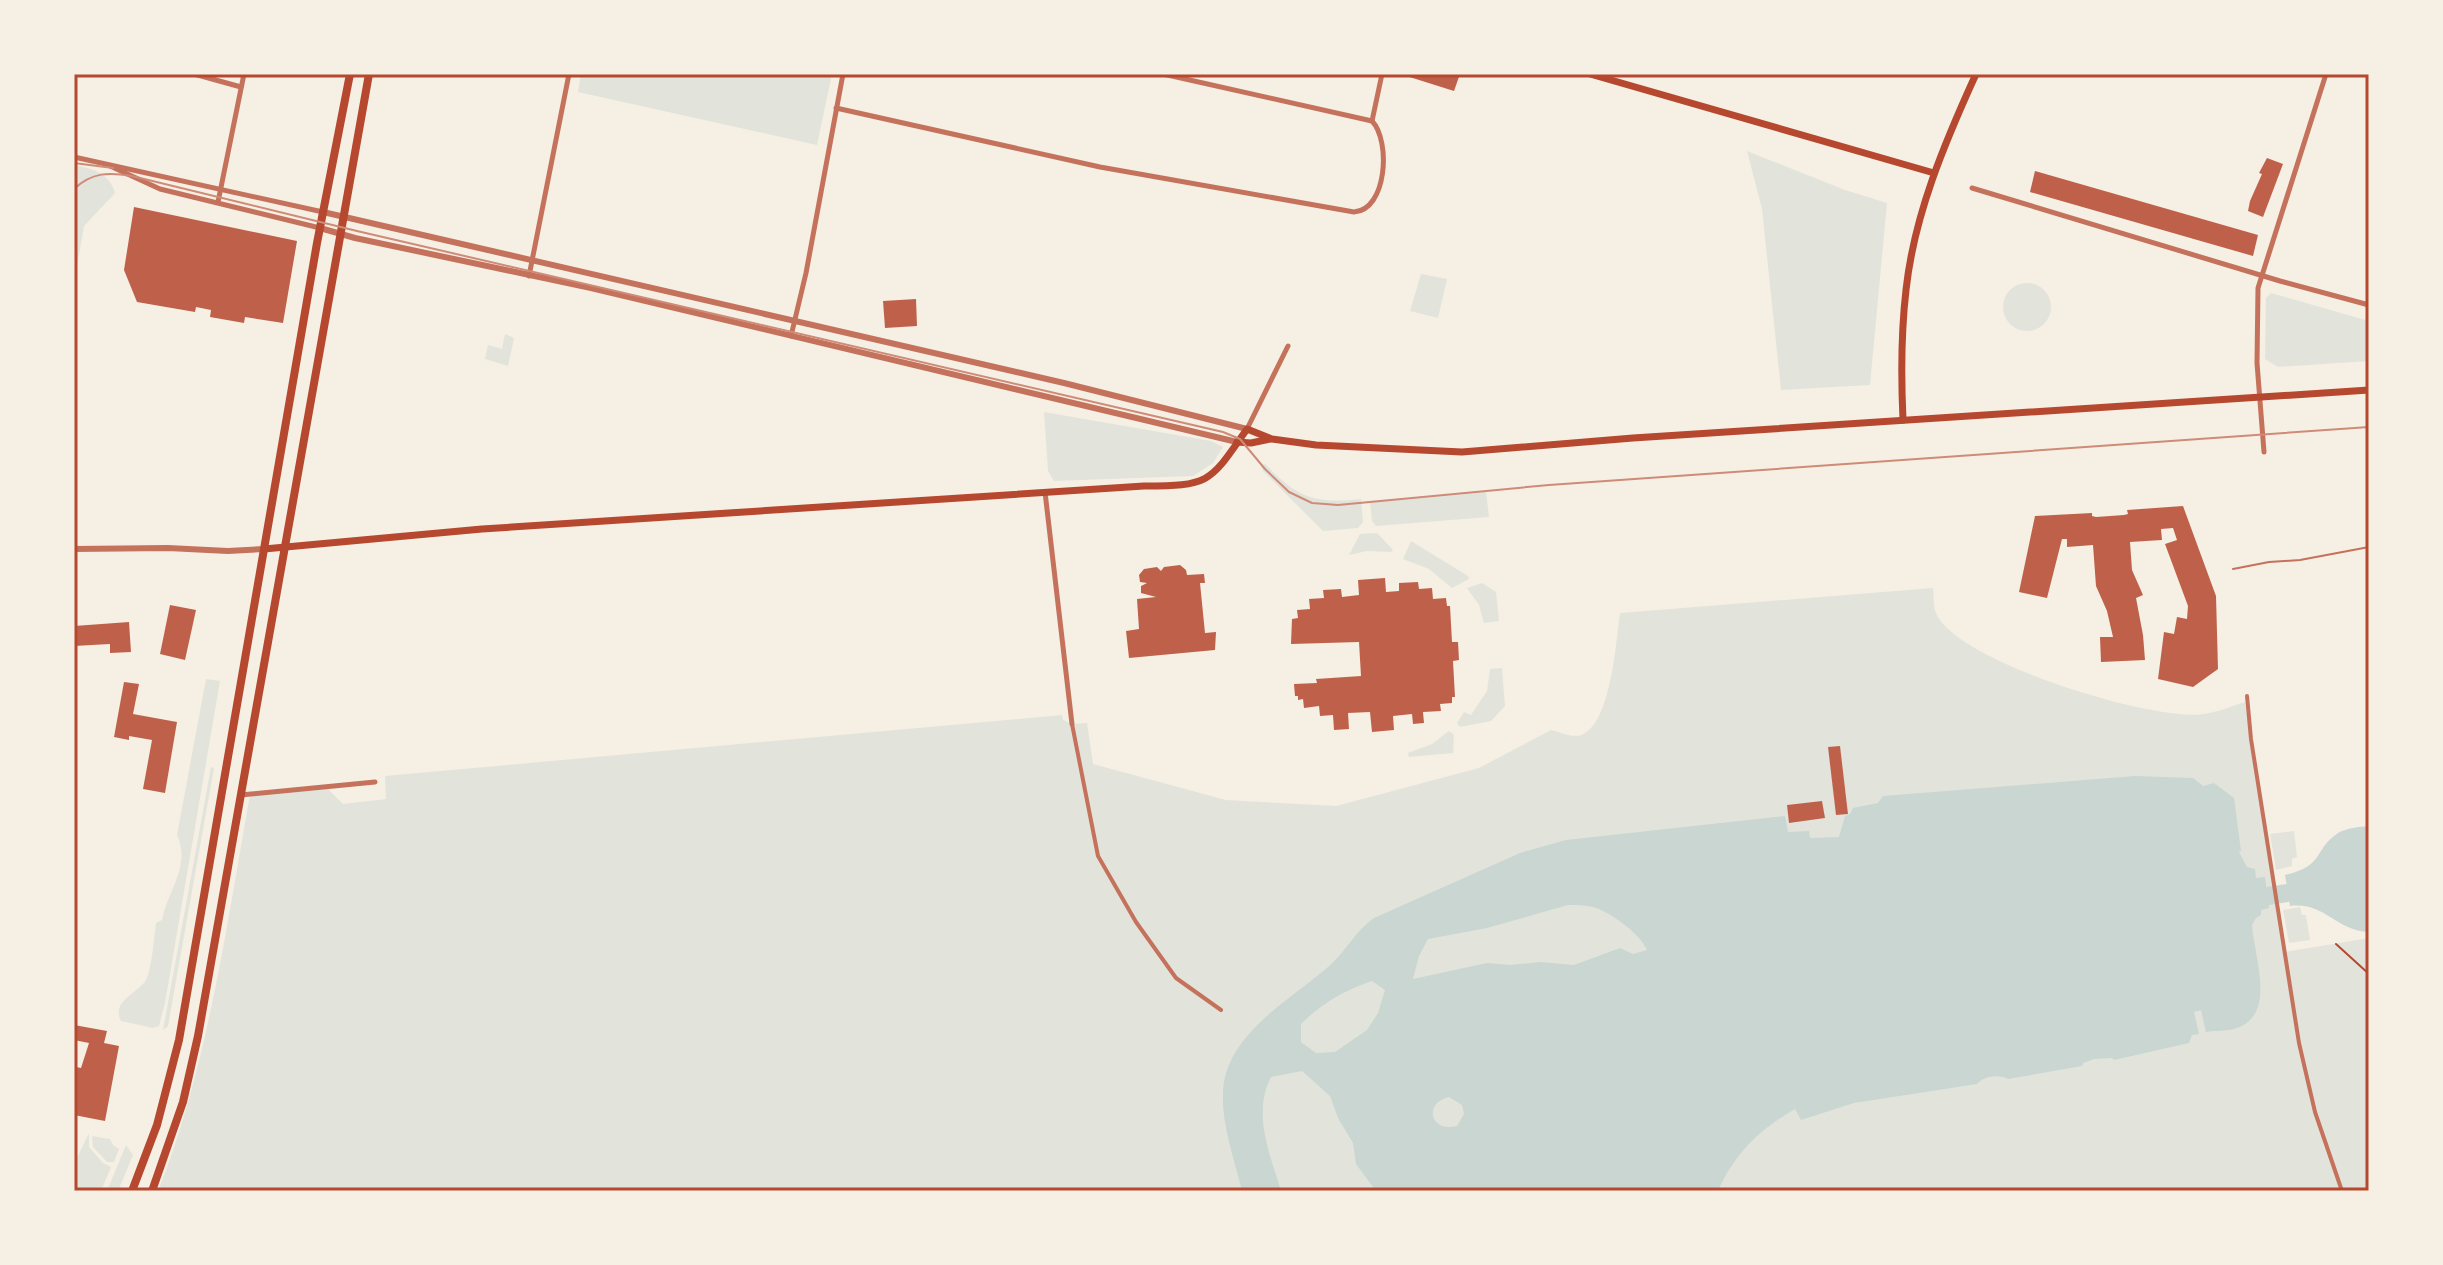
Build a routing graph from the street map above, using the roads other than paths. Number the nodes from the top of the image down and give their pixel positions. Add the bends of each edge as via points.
1 (194, 74) edge
2 (244, 74) edge
3 (350, 74) edge
4 (369, 74) edge
5 (569, 74) edge
6 (843, 74) edge
7 (1163, 74) edge
8 (1382, 74) edge
9 (1590, 74) edge
10 (1976, 74) edge
11 (2326, 74) edge
12 (241, 87) junction
13 (836, 108) junction
14 (1372, 121) junction
15 (74, 157) edge
16 (98, 160) junction
17 (1934, 173) junction
18 (1972, 188) dead end
19 (220, 189) junction
20 (218, 202) junction
21 (323, 212) junction
22 (342, 217) junction
23 (320, 228) junction
24 (339, 234) junction
25 (532, 261) junction
26 (2262, 275) junction
27 (529, 276) junction
28 (307, 301) junction
29 (2369, 305) edge
30 (327, 306) junction
31 (796, 321) junction
32 (791, 336) junction
33 (1288, 346) dead end
34 (2369, 390) edge
35 (2259, 397) junction
36 (1903, 420) junction
37 (1247, 429) junction
38 (1272, 439) junction
39 (1237, 442) junction
40 (2264, 452) dead end
41 (1045, 492) junction
42 (283, 547) junction
43 (2369, 547) edge
44 (74, 549) edge
45 (264, 549) junction
46 (2233, 569) dead end
47 (2247, 696) dead end
48 (1072, 724) joint
49 (375, 782) dead end
50 (241, 795) junction
51 (1221, 1010) dead end
52 (132, 1191) edge
53 (152, 1191) edge
54 (2342, 1191) edge

1 - 12 street
2 - 12 street
3 - 21 main road
4 - 22 main road
5 - 25 street
6 - 13 street
7 - 14 street
8 - 14 street
9 - 17 main road
10 - 17 main road
11 - 26 street
12 - 19 street
13 - 14 street via 1100,167 1354,212 1369,206 1381,184 1383,139
13 - 31 street
15 - 16 street
16 - 19 street
16 - 20 street via 160,189
17 - 36 main road via 1906,289
18 - 26 street
19 - 20 street
19 - 21 street
20 - 23 street
21 - 22 street
21 - 23 main road
22 - 24 main road
22 - 25 street
23 - 24 street
23 - 28 main road
24 - 27 street
24 - 30 main road
25 - 27 street
25 - 31 street
26 - 29 street
26 - 35 street via 2256,334
27 - 32 street
28 - 30 main road via 321,295
28 - 45 main road
30 - 42 main road
31 - 32 street
31 - 37 street
32 - 39 street
33 - 37 street
34 - 35 main road
35 - 36 main road
35 - 40 street
36 - 38 main road via 1462,452
37 - 38 main road
37 - 39 main road
38 - 39 main road
39 - 41 main road via 1218,470 1197,484
41 - 42 main road
41 - 48 street
42 - 45 main road
42 - 50 main road
43 - 46 lane
44 - 45 street
45 - 52 main road via 179,1040 157,1125
47 - 54 street via 2299,1043
48 - 51 street via 1098,856 1176,978
49 - 50 street
50 - 53 main road via 191,1070

